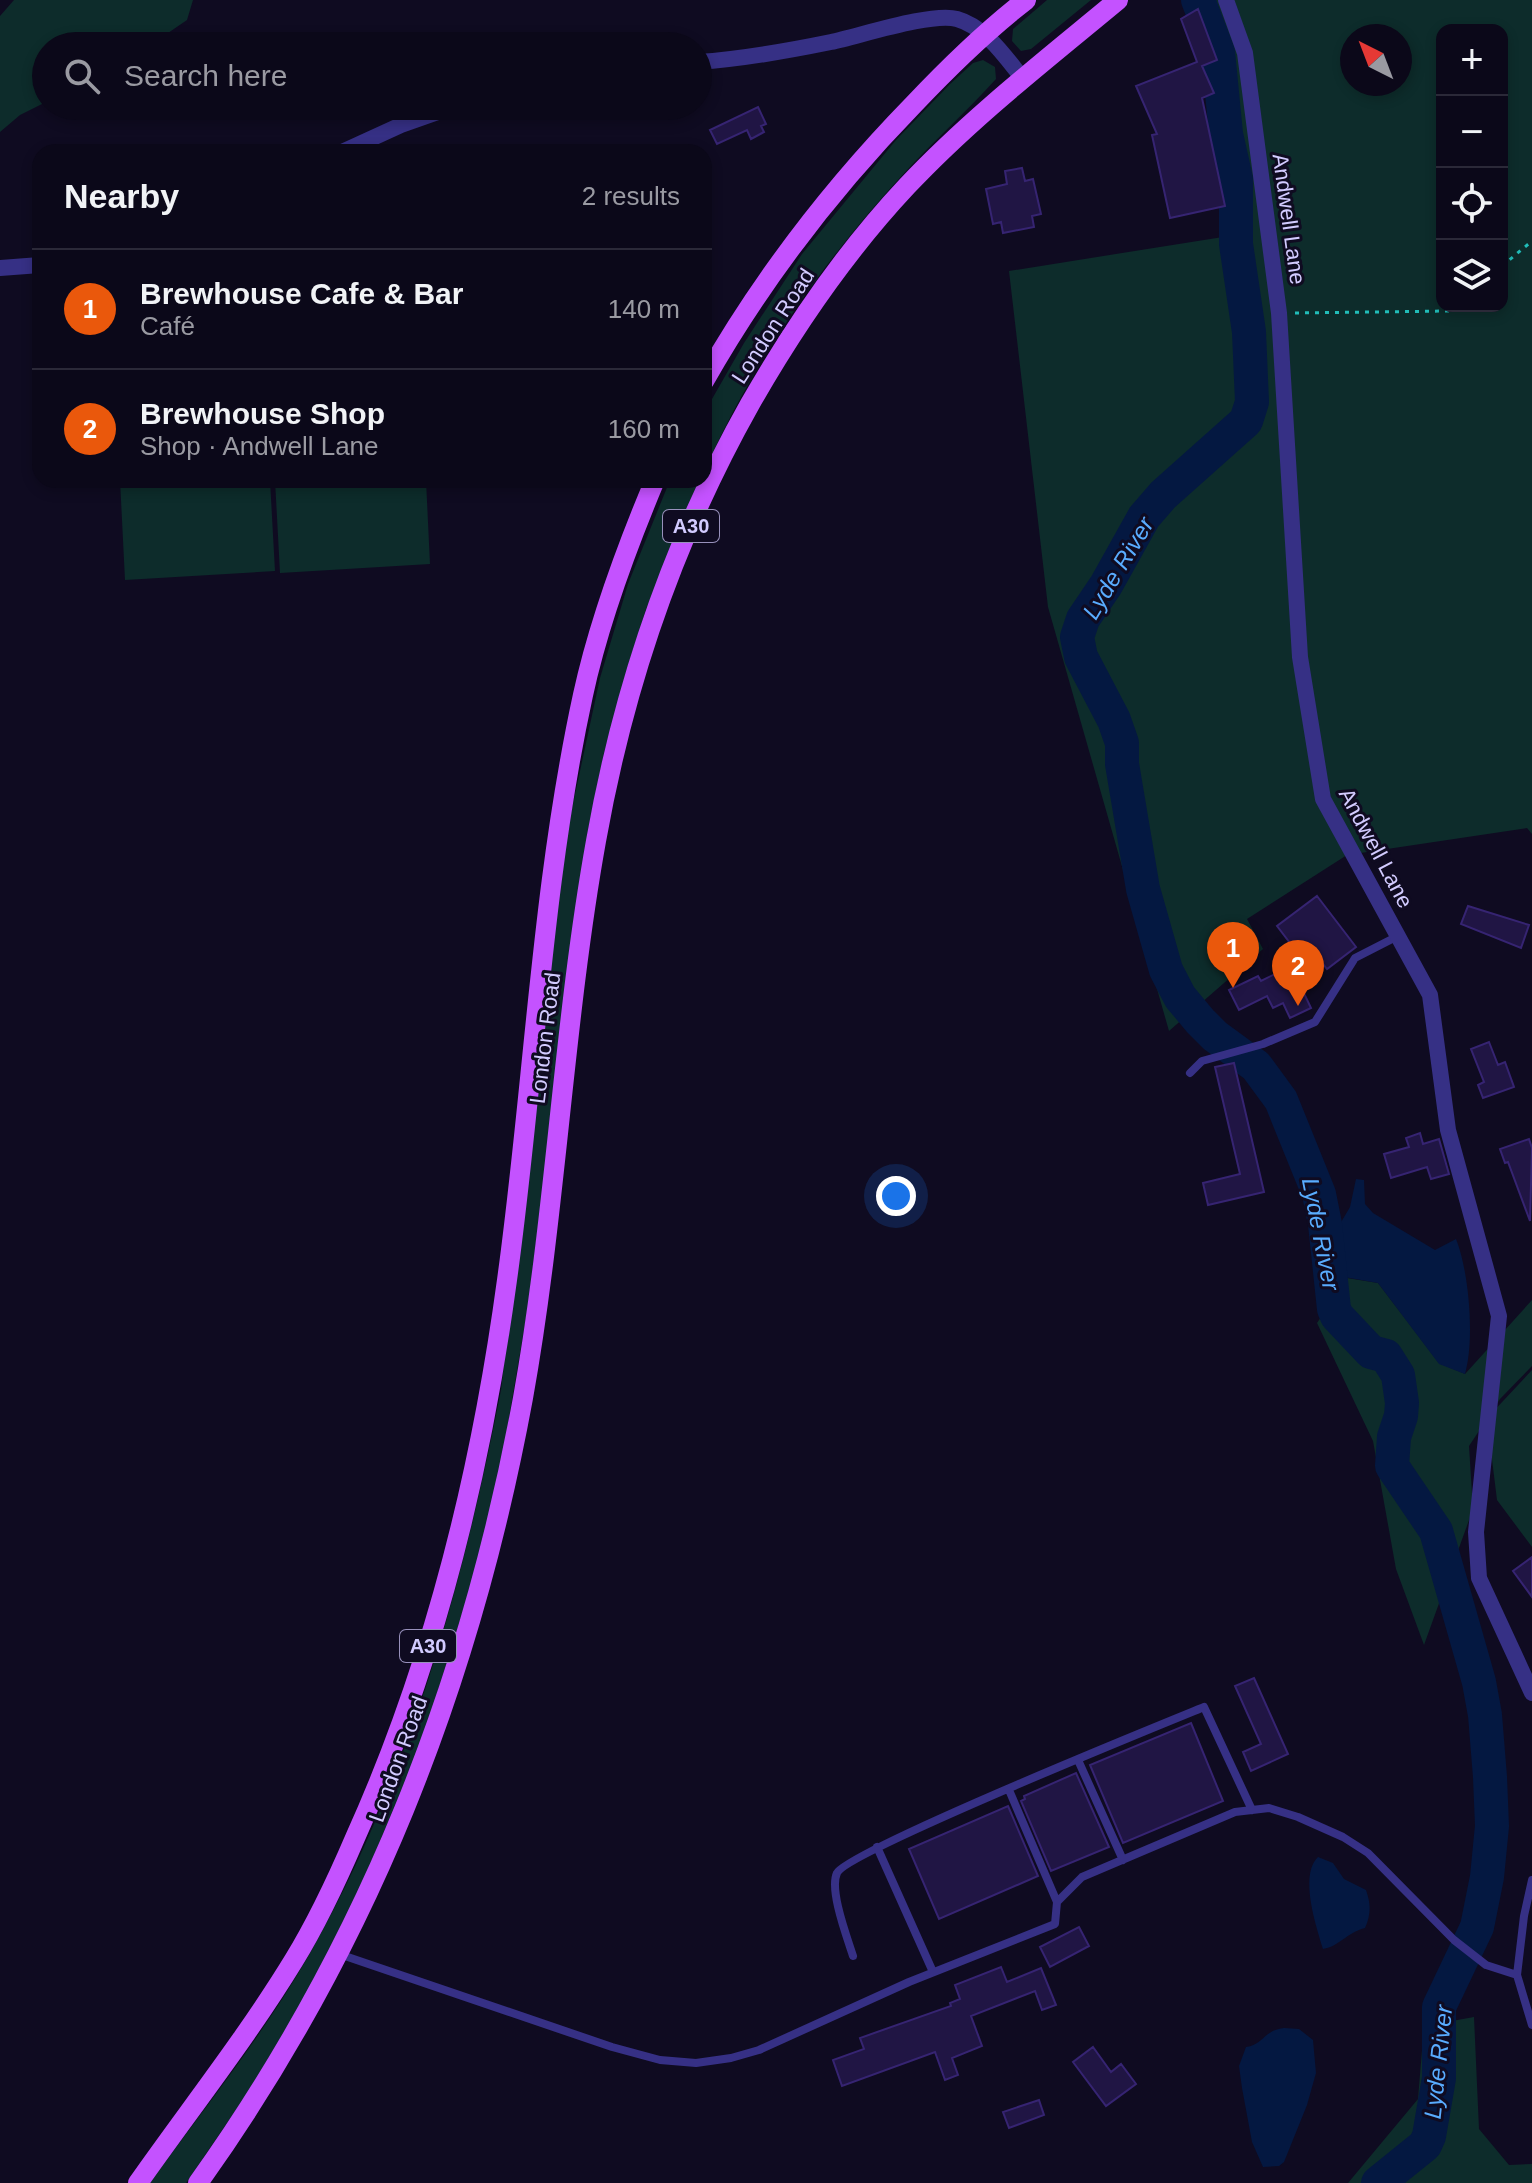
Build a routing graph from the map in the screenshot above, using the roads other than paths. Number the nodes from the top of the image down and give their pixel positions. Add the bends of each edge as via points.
1 (1026, 0) edge
2 (1118, 0) edge
3 (1226, 0) edge
4 (985, 34) junction
5 (712, 60) edge
6 (1024, 80) junction
7 (415, 120) edge
8 (359, 144) edge
9 (32, 266) edge
10 (0, 268) edge
11 (712, 368) edge
12 (712, 480) edge
13 (652, 488) edge
14 (709, 488) edge
15 (1398, 936) junction
16 (1190, 1073) dead end
17 (1532, 1693) edge
18 (1078, 1760) junction
19 (1009, 1790) junction
20 (1252, 1810) junction
21 (877, 1847) junction
22 (1123, 1860) junction
23 (1532, 1880) edge
24 (1057, 1902) junction
25 (338, 1954) junction
26 (853, 1956) dead end
27 (933, 1972) junction
28 (1517, 1975) junction
29 (1532, 2025) edge
30 (138, 2183) edge
31 (198, 2183) edge

1 - 4 main road, London Road
2 - 6 main road, London Road / A30
3 - 15 street, Andwell Lane via 1245,53 1279,313 1300,657 1323,799
4 - 5 street via 954,17
4 - 6 street
4 - 11 main road, London Road via 834,190 757,294
6 - 12 main road, London Road / A30 via 909,185 843,264 750,405
7 - 8 street
9 - 10 street
13 - 30 main road, London Road / A30 via 598,637 566,779 546,915 508,1276 485,1421 447,1585 377,1789 323,1908 256,2019
14 - 25 main road, London Road / A30 via 664,591 626,709 597,838 538,1299 507,1476 440,1717 394,1839
15 - 16 lane via 1355,958 1315,1022 1202,1061
15 - 17 street, Andwell Lane via 1430,995 1448,1130 1499,1316 1476,1532 1479,1578
18 - 19 lane
18 - 20 lane via 1204,1707
18 - 22 lane
19 - 21 lane
19 - 24 lane
20 - 22 lane via 1235,1812
20 - 28 lane via 1269,1808 1343,1837 1368,1853 1454,1940 1486,1965
21 - 26 lane via 836,1874
21 - 27 lane
22 - 24 lane via 1082,1877
23 - 28 lane
24 - 27 lane via 1055,1924
25 - 27 lane via 612,2047 696,2063 759,2050
25 - 31 main road, London Road / A30 via 264,2083
28 - 29 lane

